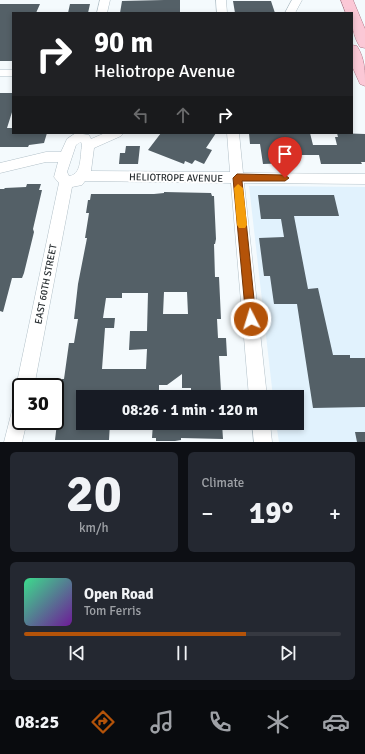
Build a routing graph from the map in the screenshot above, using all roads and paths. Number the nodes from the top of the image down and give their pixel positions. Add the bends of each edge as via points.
1 (105, 0) edge
2 (220, 0) edge
3 (297, 0) edge
4 (347, 0) edge
5 (102, 12) edge
6 (222, 12) edge
7 (291, 12) edge
8 (352, 12) edge
9 (353, 15) edge
10 (365, 44) edge
11 (353, 51) edge
12 (0, 73) edge
13 (12, 73) edge
14 (365, 81) edge
15 (110, 134) edge
16 (233, 134) edge
17 (82, 138) edge
18 (66, 157) junction
19 (0, 168) edge
20 (83, 176) junction
21 (237, 178) junction
22 (365, 179) edge
23 (66, 182) junction
24 (27, 378) edge
25 (257, 390) edge
26 (16, 430) edge
27 (262, 430) edge
28 (14, 442) edge
29 (263, 442) edge

1 - 5 street
2 - 6 street
3 - 7 street
4 - 8 main road
9 - 10 main road
11 - 14 main road
12 - 13 street
15 - 17 street
16 - 21 street
17 - 18 street, EAST 60TH STREET via 72,140
17 - 20 street
18 - 19 street via 46,157
18 - 23 street, EAST 60TH STREET via 61,177
20 - 21 street, HELIOTROPE AVENUE
20 - 23 street via 77,181
21 - 22 street, HELIOTROPE AVENUE
21 - 25 street
23 - 24 street, EAST 60TH STREET
26 - 28 street
27 - 29 street

